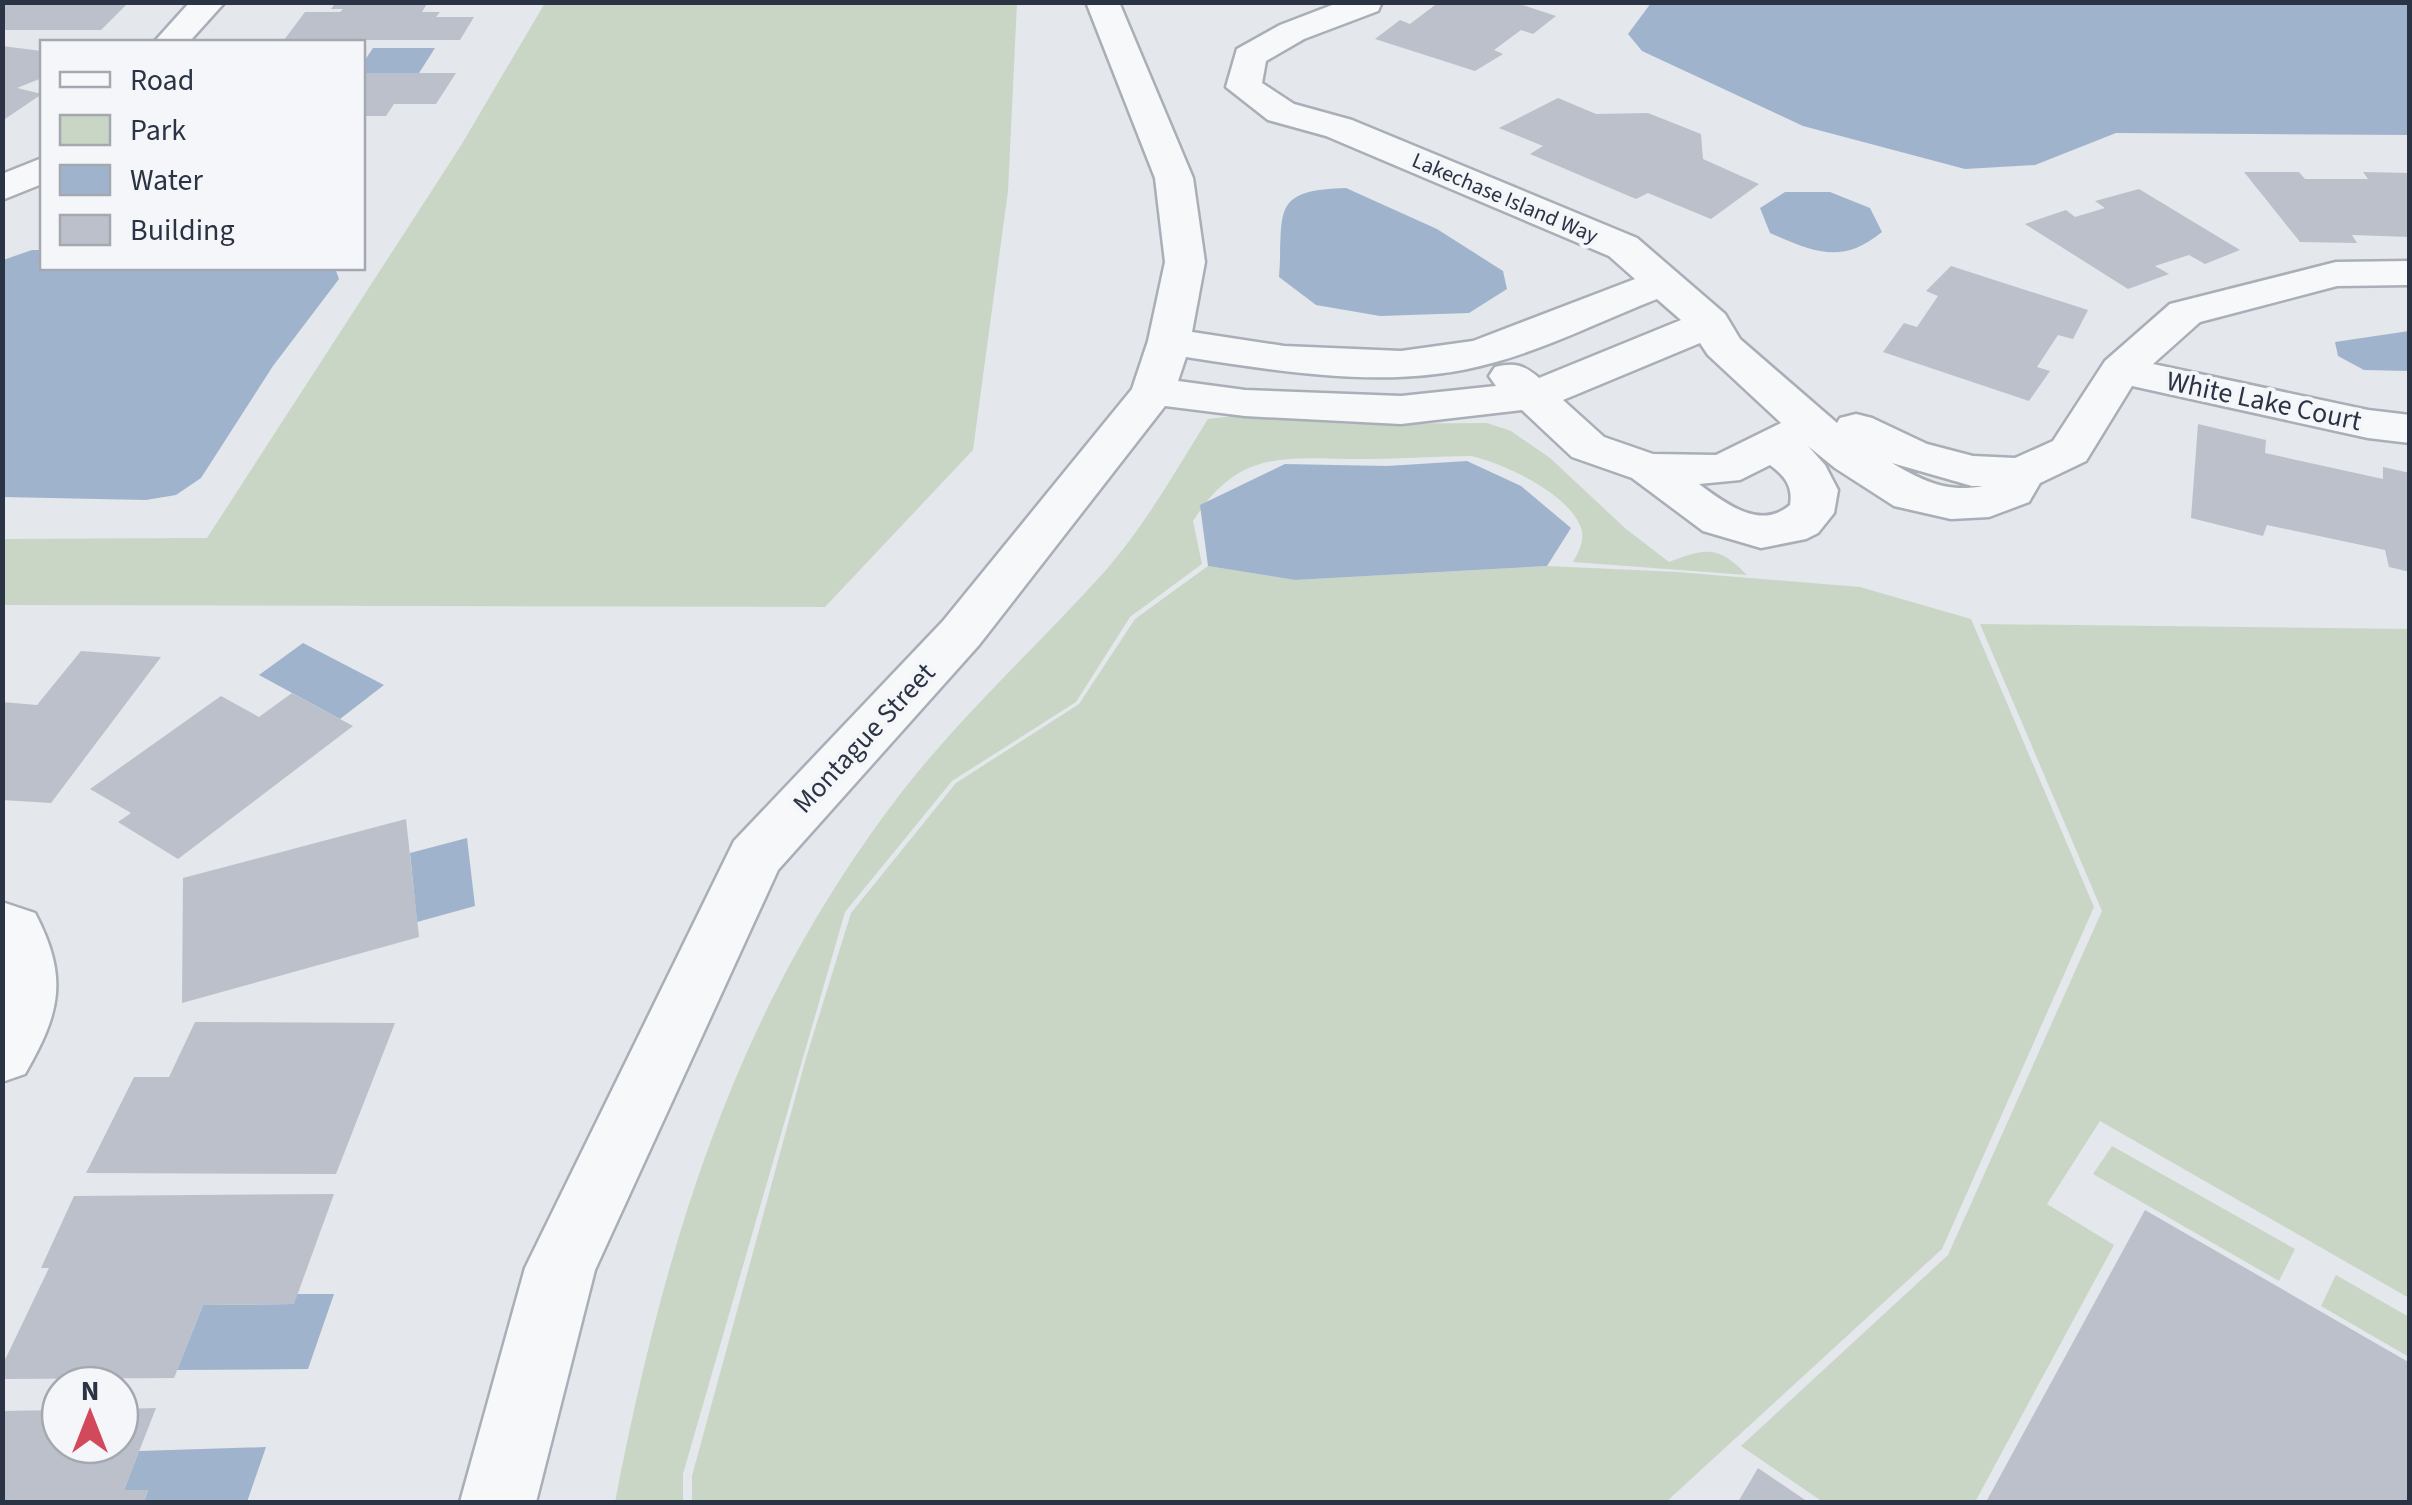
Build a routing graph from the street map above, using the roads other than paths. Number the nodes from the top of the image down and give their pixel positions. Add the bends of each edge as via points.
1 (209, 2) edge
2 (1102, 2) edge
3 (1368, 3) edge
4 (174, 40) edge
5 (1339, 128) junction
6 (40, 171) edge
7 (2, 189) edge
8 (2410, 272) edge
9 (1663, 282) junction
10 (1710, 323) junction
11 (1481, 353) junction
12 (1161, 366) junction
13 (2120, 370) junction
14 (1536, 395) junction
15 (2410, 428) edge
16 (1810, 430) junction
17 (1649, 468) junction
18 (2, 926) edge
19 (2, 1055) edge
20 (498, 1502) edge

1 - 4 street
2 - 12 street, Montague Street via 1174,178 1185,262
3 - 5 street, Lakechase Island Way via 1316,37 1299,75 1306,99
3 - 5 street, Lakechase Island Way via 1249,56 1244,87 1280,112
5 - 9 street, Lakechase Island Way via 1623,247
6 - 7 street
8 - 13 street via 2336,274 2185,312
9 - 10 street, Lakechase Island Way
9 - 11 street
10 - 14 street
10 - 16 street, Lakechase Island Way via 1723,346
11 - 12 street via 1400,364 1284,359
11 - 14 street
12 - 14 street via 1245,403 1400,410
12 - 20 street, Montague Street via 961,633 754,857 560,1268
13 - 15 street, White Lake Court
13 - 16 street via 2070,451 2022,473 2012,491 1989,502 1950,504 1911,495
14 - 17 street via 1588,447
16 - 17 street via 1723,470
16 - 17 street via 1808,475 1816,499 1808,518 1787,531 1752,532 1716,520
18 - 19 street via 14,930 28,978 18,1028

